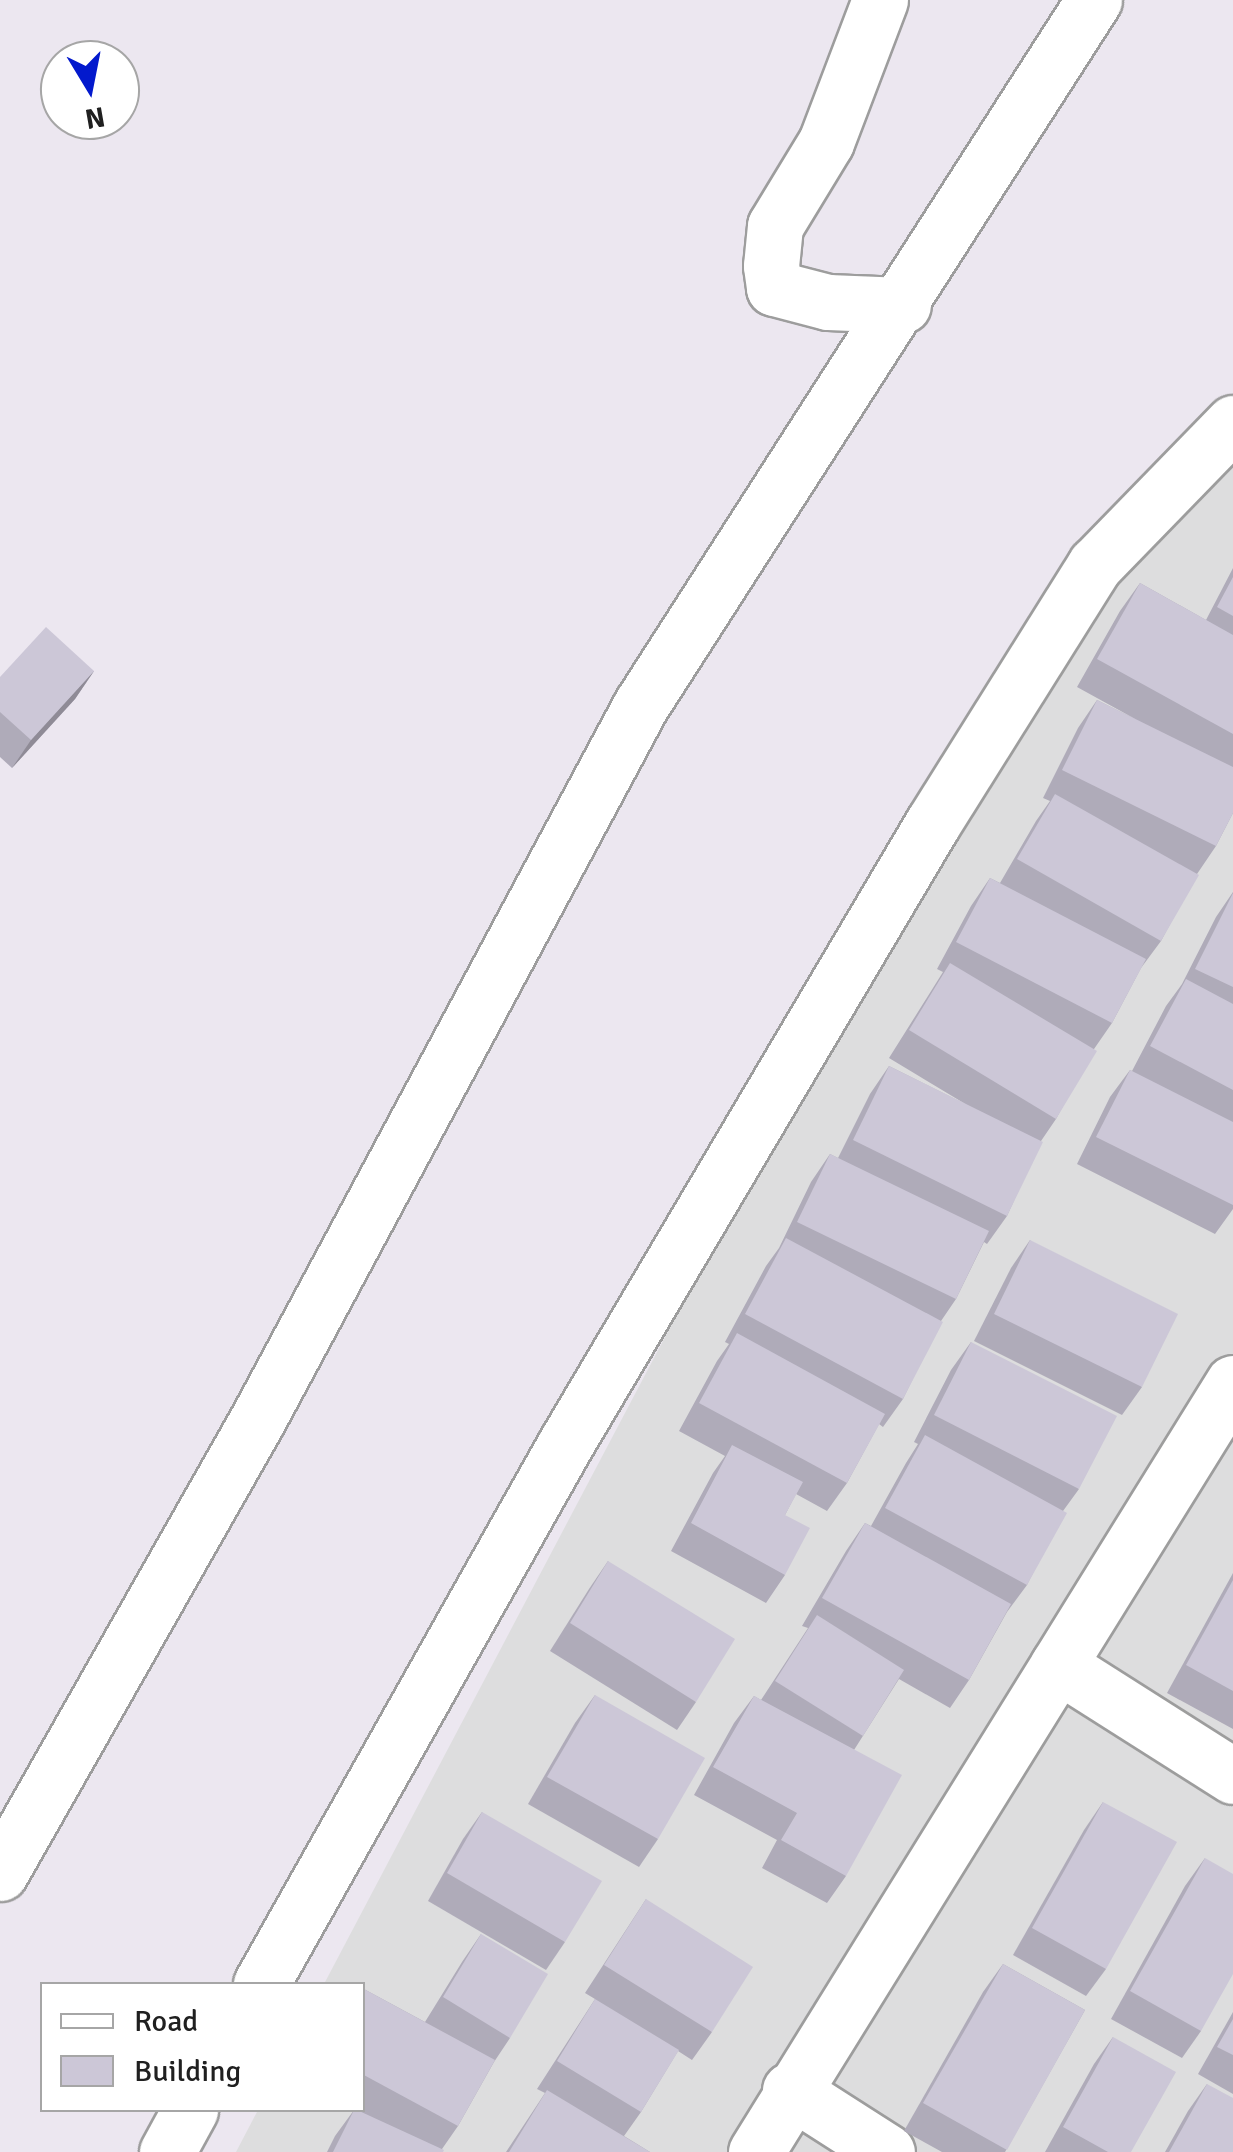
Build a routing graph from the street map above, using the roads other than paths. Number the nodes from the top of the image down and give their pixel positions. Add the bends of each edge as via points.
1 (880, 0) edge
2 (1094, 0) edge
3 (903, 305) junction
4 (1233, 423) edge
5 (1233, 1383) edge
6 (1058, 1665) junction
7 (1233, 1776) edge
8 (0, 1873) edge
9 (261, 1982) edge
10 (790, 2090) junction
11 (189, 2112) edge
12 (166, 2152) edge
13 (756, 2152) edge
14 (887, 2152) edge

1 - 3 street via 826,142 775,226 771,266 774,288 828,302
2 - 3 street
3 - 8 street via 641,705 259,1417
4 - 9 street via 1095,565 934,823 566,1442
5 - 6 street
6 - 7 street
6 - 10 street
10 - 13 street
10 - 14 street
11 - 12 street

